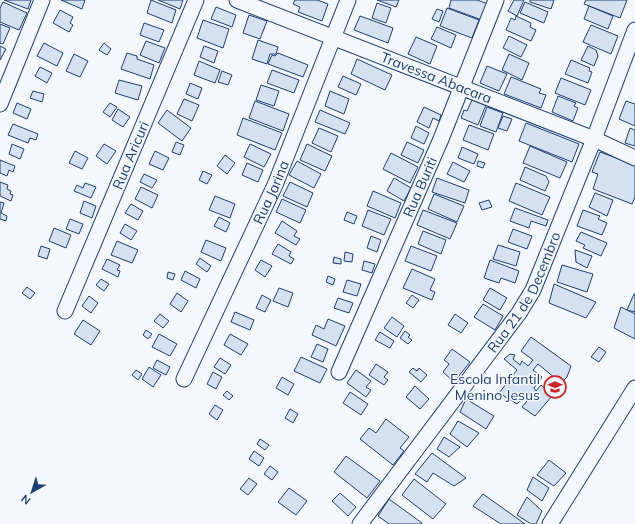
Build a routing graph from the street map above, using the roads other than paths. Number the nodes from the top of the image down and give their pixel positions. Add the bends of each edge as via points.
1 (42, 0) edge
2 (196, 0) edge
3 (237, 0) edge
4 (348, 0) edge
5 (496, 0) edge
6 (635, 30) edge
7 (332, 37) junction
8 (460, 88) junction
9 (0, 104) edge
10 (594, 139) junction
11 (635, 158) edge
12 (65, 311) dead end
13 (339, 372) dead end
14 (184, 380) dead end
15 (635, 388) edge
16 (360, 524) edge
17 (550, 524) edge

1 - 9 street
2 - 12 street, Rua Aricuri
3 - 7 street, Travessa Abacara
4 - 7 street, Rua Jarina
5 - 8 street, Rua Buriti
6 - 10 street, Rua 21 de Decembro
7 - 8 street, Travessa Abacara
7 - 14 street, Rua Jarina via 275,184
8 - 10 street, Travessa Abacara
8 - 13 street, Rua Buriti
10 - 11 street, Travessa Abacara
10 - 16 street, Rua 21 de Decembro via 533,290 519,313
15 - 17 street

